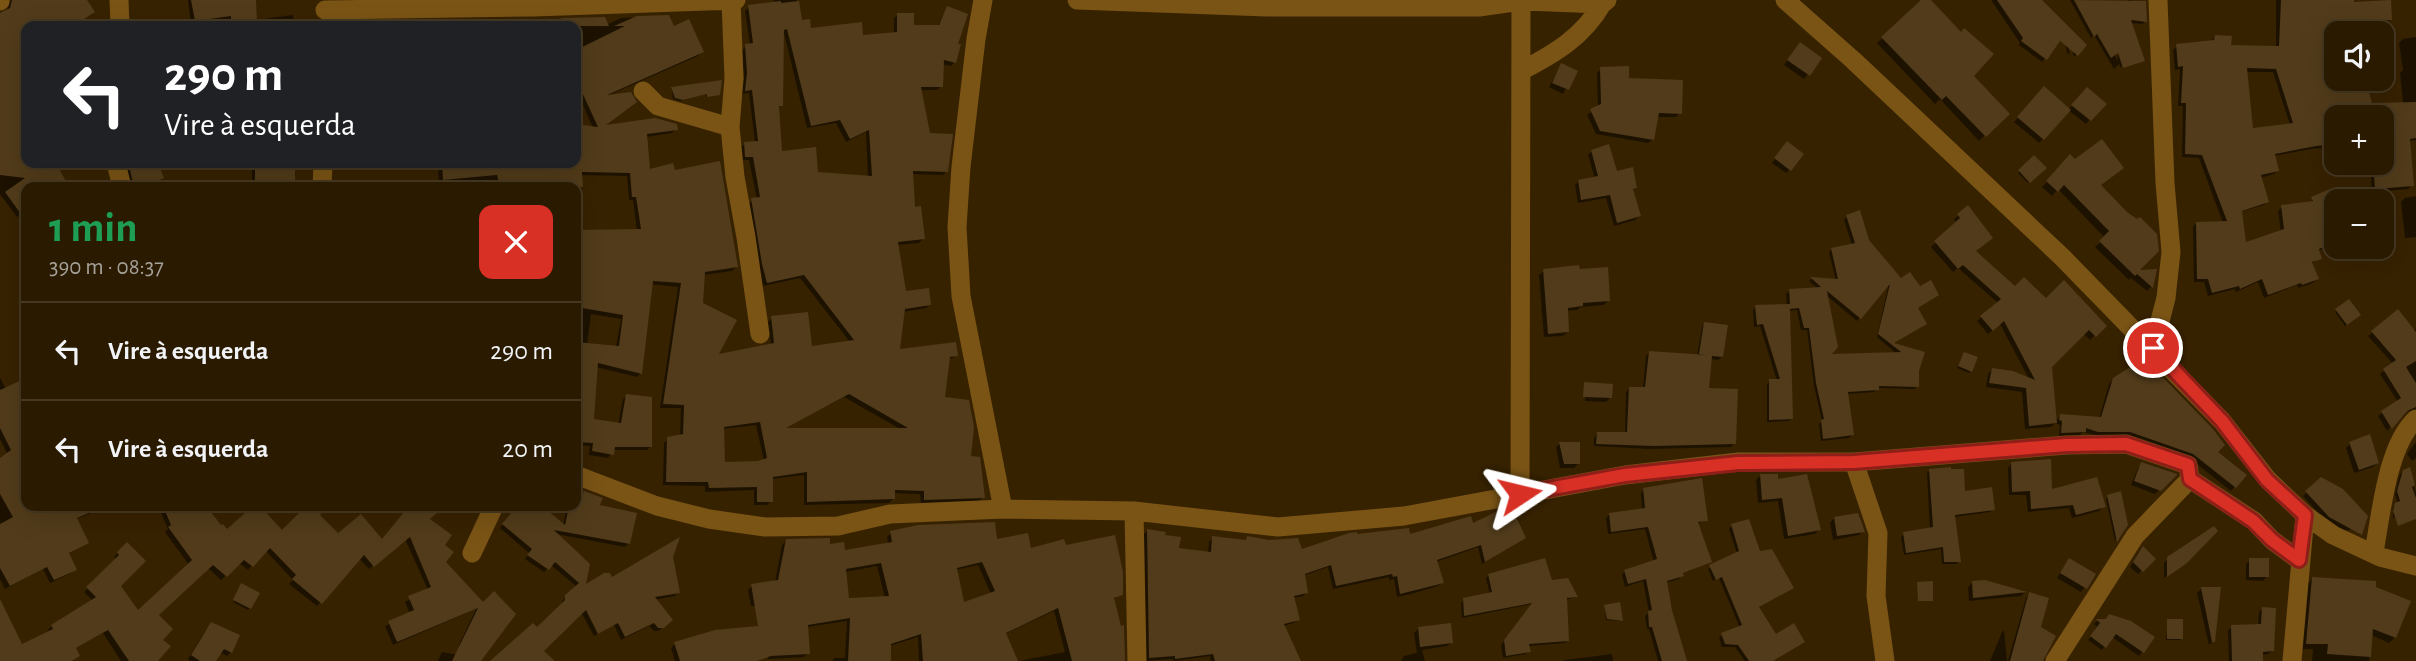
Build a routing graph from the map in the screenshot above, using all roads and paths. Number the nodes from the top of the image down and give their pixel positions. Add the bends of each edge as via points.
1 (119, 0) edge
2 (703, 0) edge
3 (734, 0) edge
4 (984, 0) edge
5 (1077, 0) edge
6 (1785, 0) edge
7 (2158, 0) edge
8 (1521, 1) edge
9 (1604, 2) edge
10 (460, 4) edge
11 (1267, 4) edge
12 (325, 12) edge
13 (120, 21) edge
14 (1521, 71) junction
15 (643, 91) dead end
16 (730, 127) junction
17 (761, 334) dead end
18 (2153, 348) junction
19 (2416, 419) edge
20 (1854, 462) junction
21 (581, 477) edge
22 (2190, 479) junction
23 (1520, 494) junction
24 (1003, 509) junction
25 (492, 511) edge
26 (1134, 511) junction
27 (2305, 515) junction
28 (2374, 552) junction
29 (472, 553) dead end
30 (2299, 560) junction
31 (2416, 566) edge
32 (1137, 661) edge
33 (1885, 661) edge
34 (2055, 661) edge
35 (2292, 661) edge

1 - 13 street
2 - 3 street
2 - 10 street
3 - 16 street
4 - 24 street via 957,227 961,296
5 - 11 street
6 - 18 street via 2053,248
7 - 18 street via 2171,252 2166,298
8 - 9 street
8 - 11 street via 1479,7
8 - 14 street
9 - 14 street via 1573,40
10 - 12 street
14 - 23 street
15 - 16 street via 657,106
16 - 17 street
18 - 27 street via 2222,421 2267,480
19 - 28 street via 2405,429 2393,462
20 - 22 street via 2126,444 2188,465
20 - 23 street via 1738,463 1625,475
20 - 33 street via 1878,533 1876,596
21 - 24 street via 657,506 765,527 838,526 890,514
22 - 30 street via 2253,521
22 - 34 street via 2135,536
23 - 26 street via 1405,516 1278,527
24 - 26 street
25 - 29 street
26 - 32 street
27 - 28 street via 2333,535
27 - 30 street
28 - 31 street
30 - 35 street

